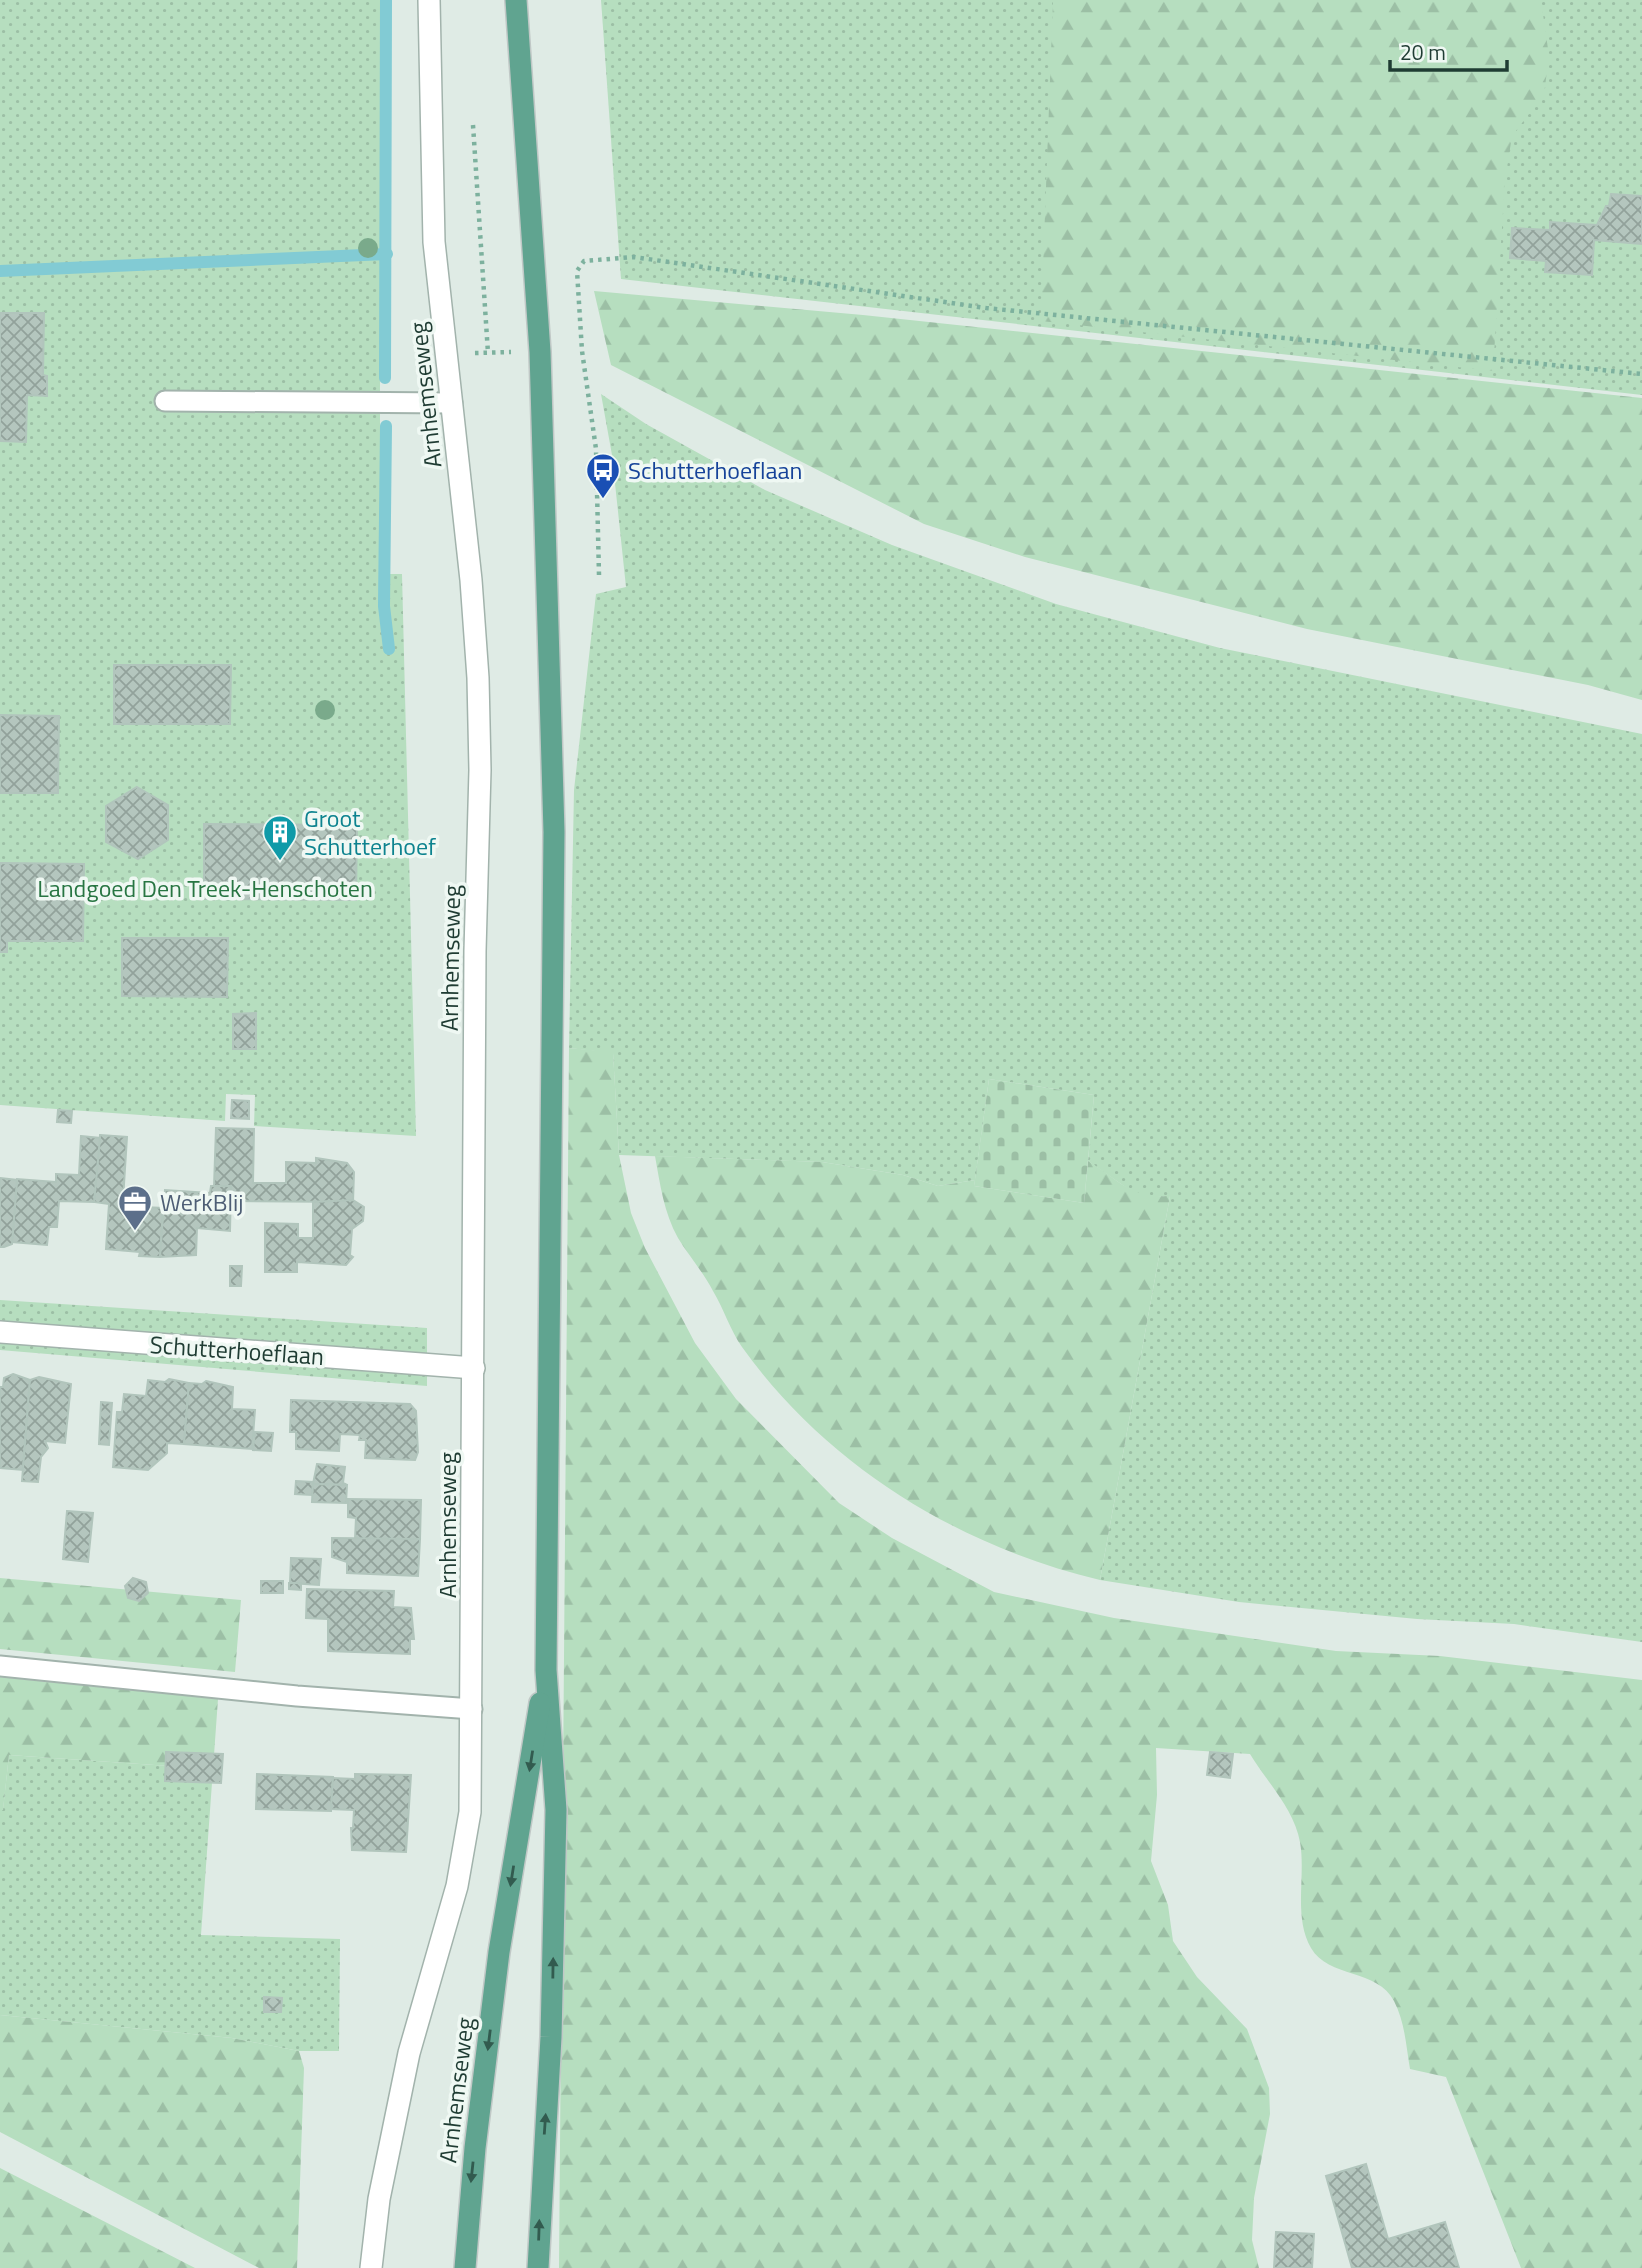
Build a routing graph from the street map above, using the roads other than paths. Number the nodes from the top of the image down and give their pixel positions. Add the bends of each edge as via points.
1 (429, 0) edge
2 (516, 0) edge
3 (164, 401) dead end
4 (453, 403) junction
5 (0, 1332) edge
6 (474, 1368) junction
7 (0, 1666) edge
8 (546, 1670) junction
9 (472, 1709) junction
10 (372, 2268) edge
11 (465, 2268) edge
12 (538, 2268) edge

1 - 4 street, Arnhemseweg via 435,242
2 - 8 main road, Arnhemseweg via 540,352 554,832
3 - 4 lane
4 - 6 street, Arnhemseweg via 479,691
5 - 6 street, Schutterhoeflaan
6 - 9 street, Arnhemseweg
7 - 9 lane
8 -> 11 main road, Arnhemseweg via 499,1952
12 -> 8 main road, Arnhemseweg via 551,2037 556,1810
9 - 10 street, Arnhemseweg via 470,1812 459,1874 409,2053 379,2199

